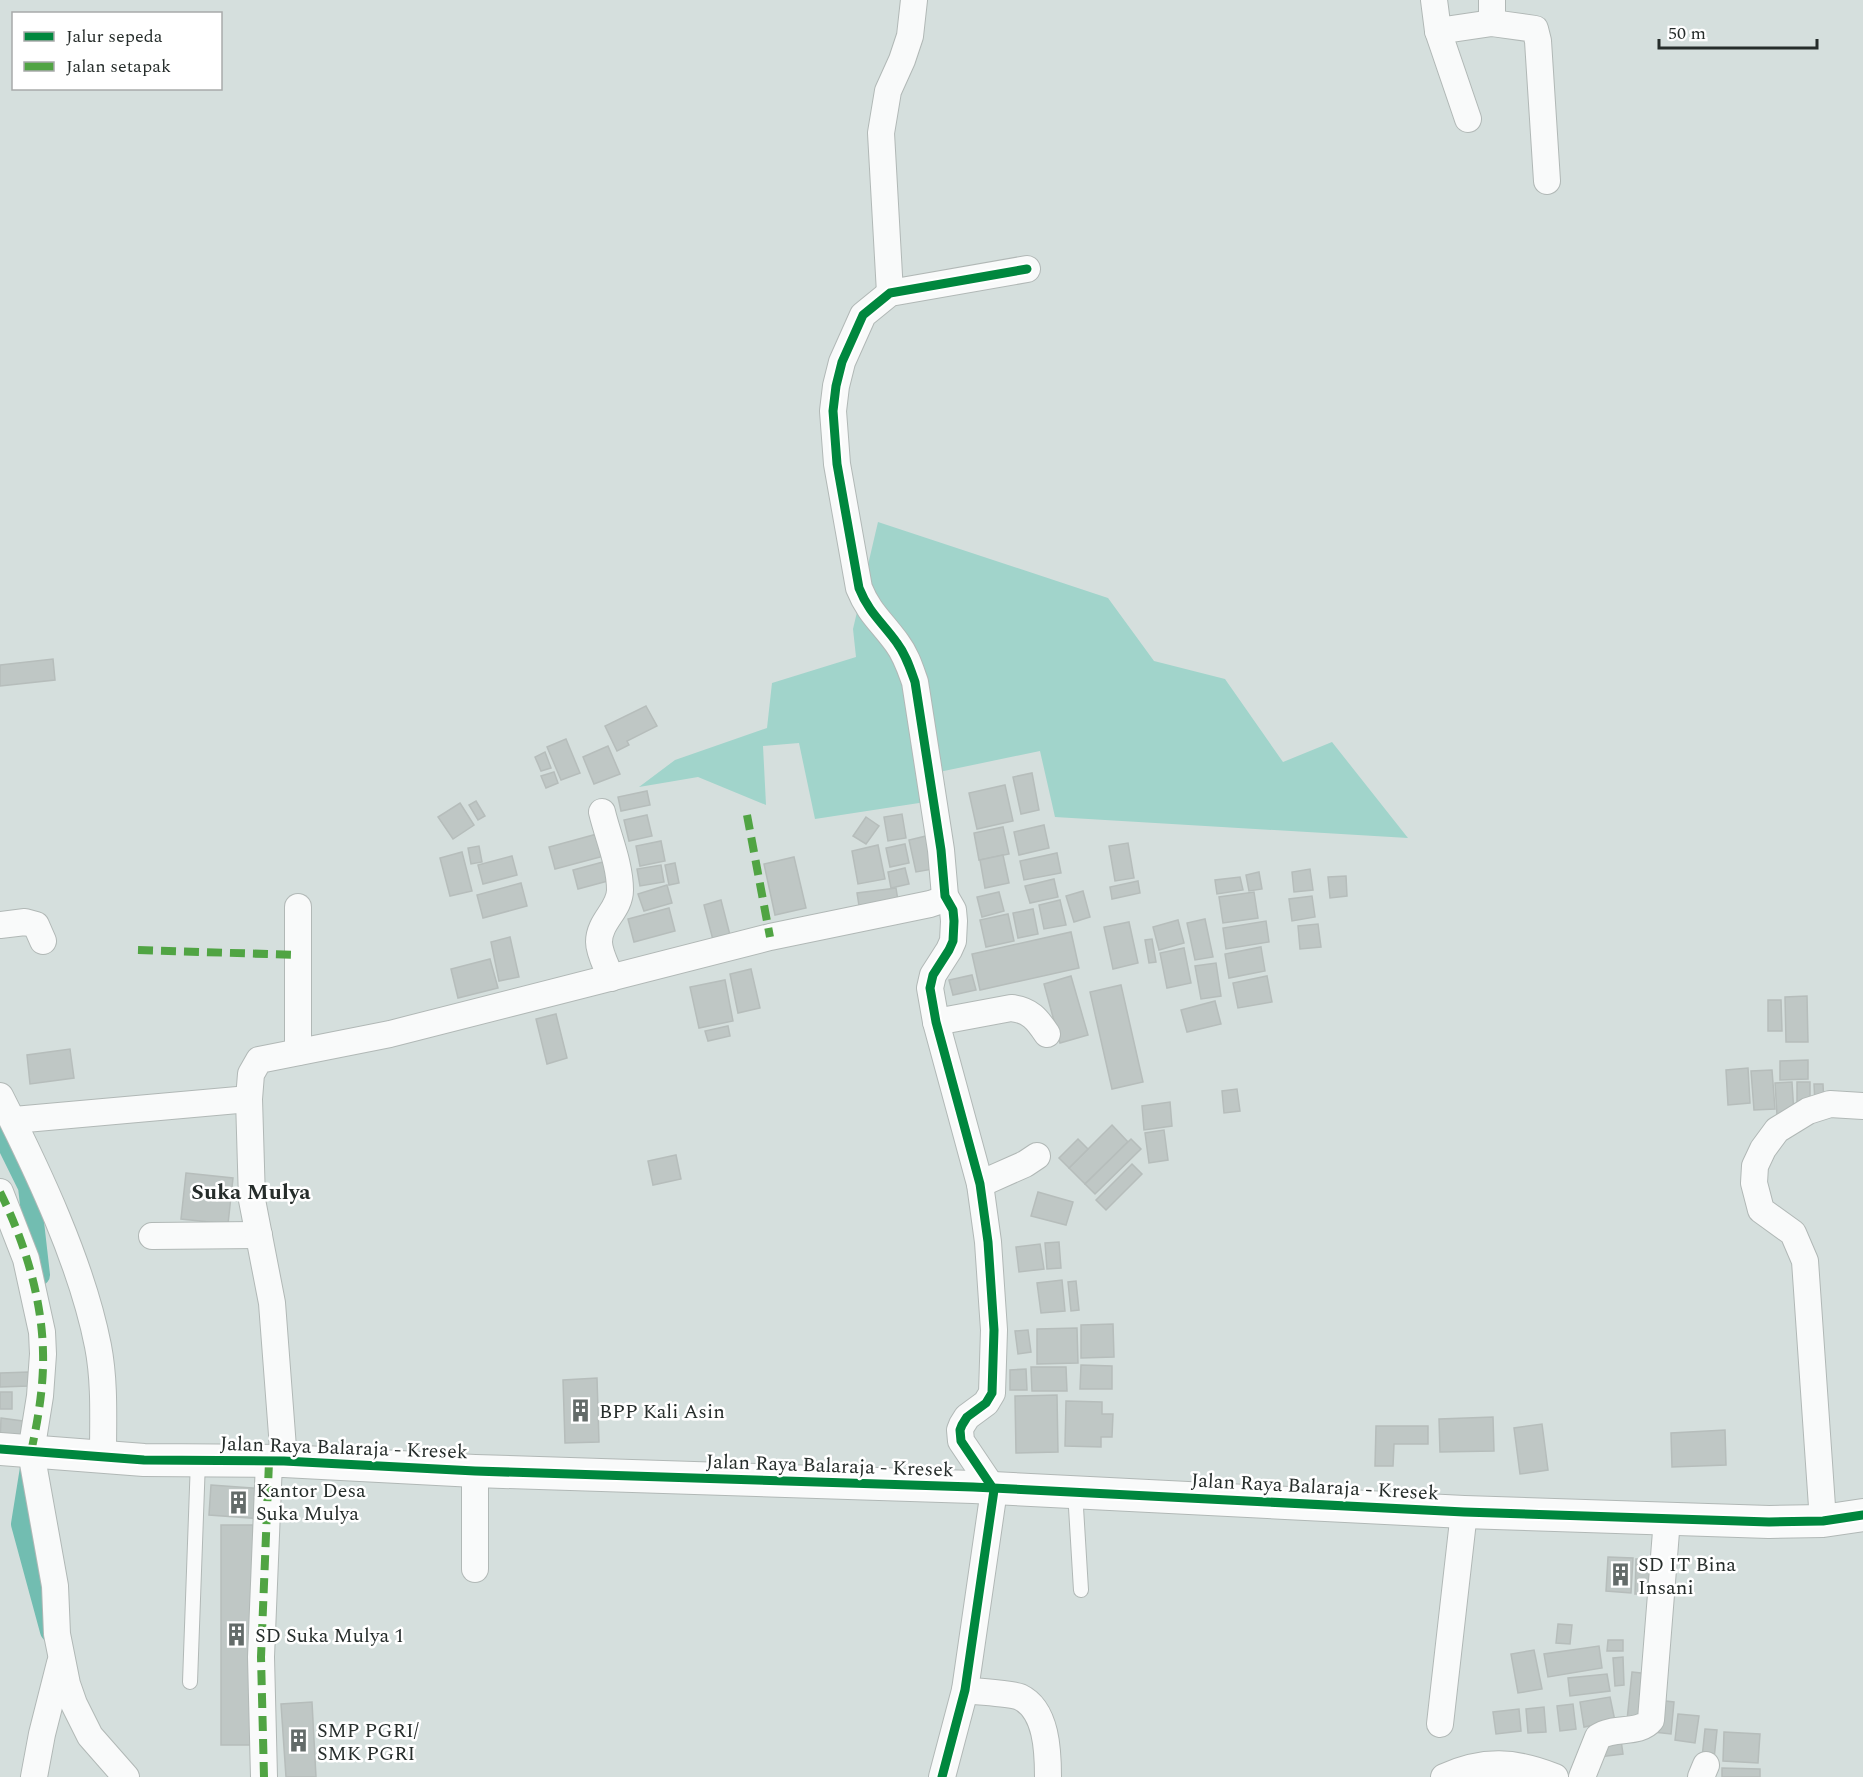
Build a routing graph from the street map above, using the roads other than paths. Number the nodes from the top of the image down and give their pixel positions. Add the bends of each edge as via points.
1 (914, 0) edge
2 (1434, 0) edge
3 (1492, 11) edge
4 (1438, 31) junction
5 (1467, 119) dead end
6 (1547, 181) dead end
7 (1027, 268) dead end
8 (890, 293) junction
9 (602, 812) dead end
10 (945, 896) junction
11 (298, 907) dead end
12 (0, 925) edge
13 (43, 941) dead end
14 (611, 978) junction
15 (936, 1022) junction
16 (1047, 1034) dead end
17 (298, 1052) junction
18 (249, 1099) junction
19 (1863, 1106) edge
20 (6, 1112) edge
21 (1038, 1156) dead end
22 (980, 1184) junction
23 (0, 1192) edge
24 (259, 1235) junction
25 (152, 1236) dead end
26 (0, 1449) edge
27 (37, 1453) junction
28 (93, 1456) junction
29 (198, 1460) junction
30 (277, 1462) junction
31 (475, 1471) junction
32 (994, 1490) junction
33 (1075, 1491) junction
34 (1464, 1512) junction
35 (1863, 1515) edge
36 (1667, 1519) junction
37 (1823, 1521) junction
38 (475, 1569) dead end
39 (1081, 1590) dead end
40 (62, 1657) junction
41 (190, 1682) dead end
42 (965, 1690) junction
43 (1440, 1724) dead end
44 (34, 1777) edge
45 (126, 1777) edge
46 (264, 1777) edge
47 (942, 1777) edge
48 (1048, 1777) edge
49 (1444, 1777) edge
50 (1555, 1777) edge
51 (1582, 1777) edge

1 - 8 street via 910,36 888,91 881,133
2 - 4 street
3 - 4 street
3 - 6 street via 1535,29
4 - 5 street
7 - 8 street
8 - 10 street via 863,315 842,362 833,411 837,464 859,588 866,605 909,662 915,682
9 - 14 street via 620,893 615,909 604,921 599,942
10 - 14 street via 930,904 770,937
10 - 15 street via 952,910 953,941 930,987
11 - 17 street
12 - 13 street via 36,925
14 - 17 street via 390,1034
15 - 16 street via 1023,1009 1034,1016
15 - 22 street
17 - 18 street via 259,1060 251,1074
18 - 20 street
18 - 24 street via 252,1200
19 - 37 street via 1830,1104 1808,1111 1777,1130 1755,1166 1754,1183 1761,1210 1793,1233 1805,1261
20 - 28 street via 70,1252 98,1347 103,1392
21 - 22 street
22 - 32 street via 993,1308 993,1386 990,1398 967,1417 959,1436
23 - 27 street via 26,1259 42,1332
24 - 25 street
24 - 30 street via 272,1303
26 - 27 street, Jalan Raya Balaraja - Kresek
27 - 28 street, Jalan Raya Balaraja - Kresek
27 - 40 street
28 - 29 street, Jalan Raya Balaraja - Kresek
29 - 30 street, Jalan Raya Balaraja - Kresek
29 - 41 lane
30 - 31 street, Jalan Raya Balaraja - Kresek
30 - 46 street via 261,1657
31 - 32 street, Jalan Raya Balaraja - Kresek
31 - 38 street
32 - 33 street, Jalan Raya Balaraja - Kresek
32 - 42 street
33 - 34 street, Jalan Raya Balaraja - Kresek
33 - 39 lane
34 - 36 street, Jalan Raya Balaraja - Kresek
34 - 43 street
35 - 37 street, Jalan Raya Balaraja - Kresek
36 - 37 street, Jalan Raya Balaraja - Kresek
36 - 51 street via 1651,1720 1642,1728 1613,1730 1598,1737
40 - 44 street
40 - 45 street via 74,1704 90,1736
42 - 47 street
42 - 48 street via 1020,1697 1032,1707 1043,1731
49 - 50 street via 1465,1768 1516,1765

